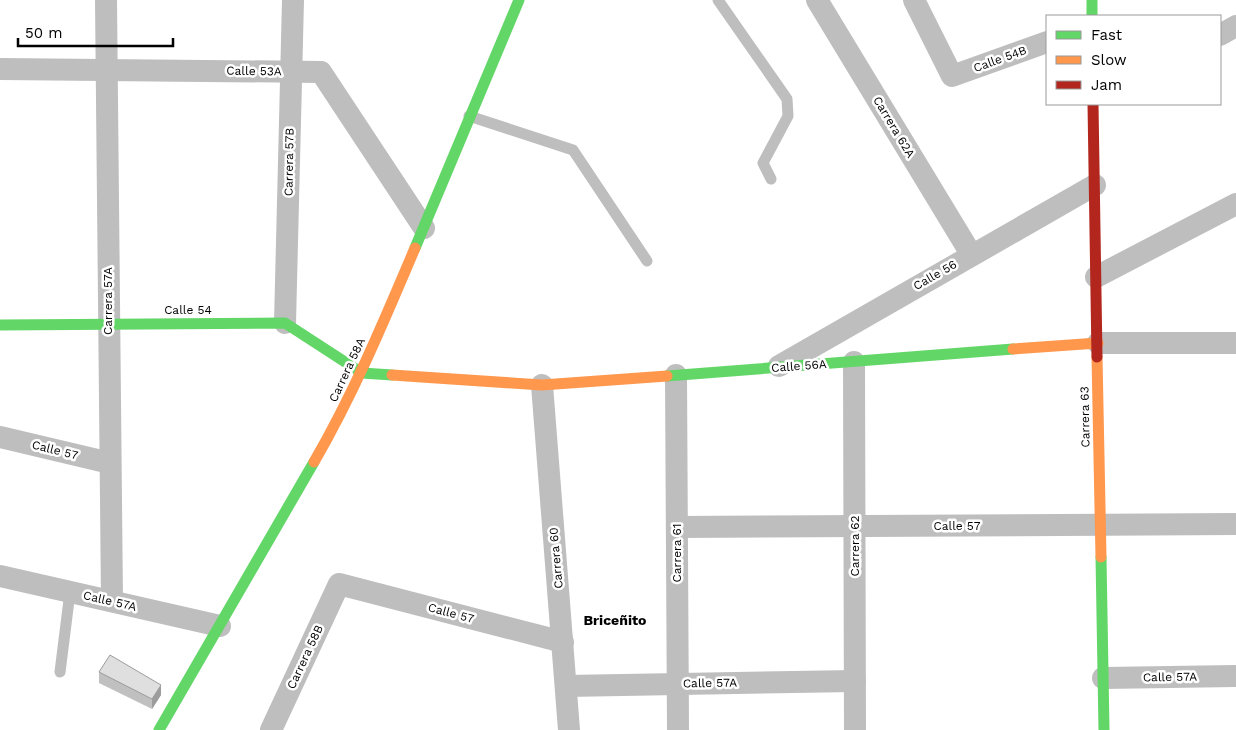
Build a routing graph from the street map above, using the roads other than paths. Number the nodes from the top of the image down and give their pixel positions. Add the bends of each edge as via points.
1 (106, 0) edge
2 (293, 0) edge
3 (519, 0) edge
4 (718, 0) edge
5 (816, 0) edge
6 (914, 0) edge
7 (1092, 0) edge
8 (1092, 15) edge
9 (1236, 26) edge
10 (1221, 34) edge
11 (1046, 42) edge
12 (0, 69) edge
13 (107, 70) junction
14 (291, 72) junction
15 (1094, 105) edge
16 (469, 116) junction
17 (771, 179) dead end
18 (1095, 185) junction
19 (1236, 204) edge
20 (424, 228) junction
21 (971, 254) junction
22 (647, 261) dead end
23 (1096, 277) junction
24 (285, 323) junction
25 (108, 324) junction
26 (0, 325) edge
27 (1236, 343) edge
28 (1098, 344) junction
29 (854, 362) junction
30 (777, 368) junction
31 (362, 373) junction
32 (676, 375) junction
33 (542, 385) junction
34 (0, 437) edge
35 (110, 463) junction
36 (1236, 524) edge
37 (1101, 525) junction
38 (855, 526) junction
39 (677, 527) junction
40 (0, 576) edge
41 (340, 584) joint
42 (70, 592) junction
43 (112, 602) junction
44 (220, 626) junction
45 (563, 642) junction
46 (60, 672) dead end
47 (1236, 676) edge
48 (1103, 678) junction
49 (855, 680) junction
50 (678, 684) junction
51 (566, 686) junction
52 (159, 730) edge
53 (272, 730) edge
54 (569, 730) edge
55 (678, 730) edge
56 (855, 730) edge
57 (1104, 730) edge

1 - 13 street, Carrera 57A
2 - 14 street, Carrera 57B
3 - 16 street, Carrera 58A
4 - 17 lane via 787,99 788,116 763,163
5 - 21 street, Carrera 62A
6 - 11 street, Calle 54B via 952,76
7 - 8 street
9 - 10 street
12 - 13 street, Calle 53A
13 - 14 street, Calle 53A
13 - 25 street, Carrera 57A
14 - 20 street, Calle 53A via 321,72
14 - 24 street, Carrera 57B
15 - 18 street, Carrera 63
16 - 20 street, Carrera 58A
16 - 22 lane via 573,150
18 - 21 street, Calle 56
18 - 23 street, Carrera 63
19 - 23 street
20 - 31 street, Carrera 58A
21 - 30 street, Calle 56
23 - 28 street, Carrera 63
24 - 25 street, Calle 54
24 - 31 street
25 - 26 street, Calle 54
25 - 35 street, Carrera 57A
27 - 28 street, Calle 56A
28 - 29 street, Calle 56A
28 - 37 street, Carrera 63
29 - 30 street, Calle 56A
29 - 38 street, Carrera 62
30 - 32 street, Calle 56A
31 - 33 street, Calle 56A
31 - 44 street, Carrera 58A via 327,441
32 - 33 street, Calle 56A
32 - 39 street, Carrera 61
33 - 45 street, Carrera 60
34 - 35 street, Calle 57
35 - 43 street, Carrera 57A
36 - 37 street, Calle 57
37 - 38 street, Calle 57
37 - 48 street, Carrera 63
38 - 39 street, Calle 57
38 - 49 street, Carrera 62
39 - 50 street, Carrera 61
40 - 42 street, Calle 57A
41 - 45 street, Calle 57
41 - 53 street, Carrera 58B
42 - 43 street, Calle 57A
42 - 46 lane
43 - 44 street, Calle 57A
44 - 52 street, Carrera 58A
45 - 51 street, Carrera 60
47 - 48 street, Calle 57A
48 - 57 street, Carrera 63
49 - 50 street, Calle 57A
49 - 56 street, Carrera 62
50 - 51 street, Calle 57A
50 - 55 street, Carrera 61
51 - 54 street, Carrera 60

